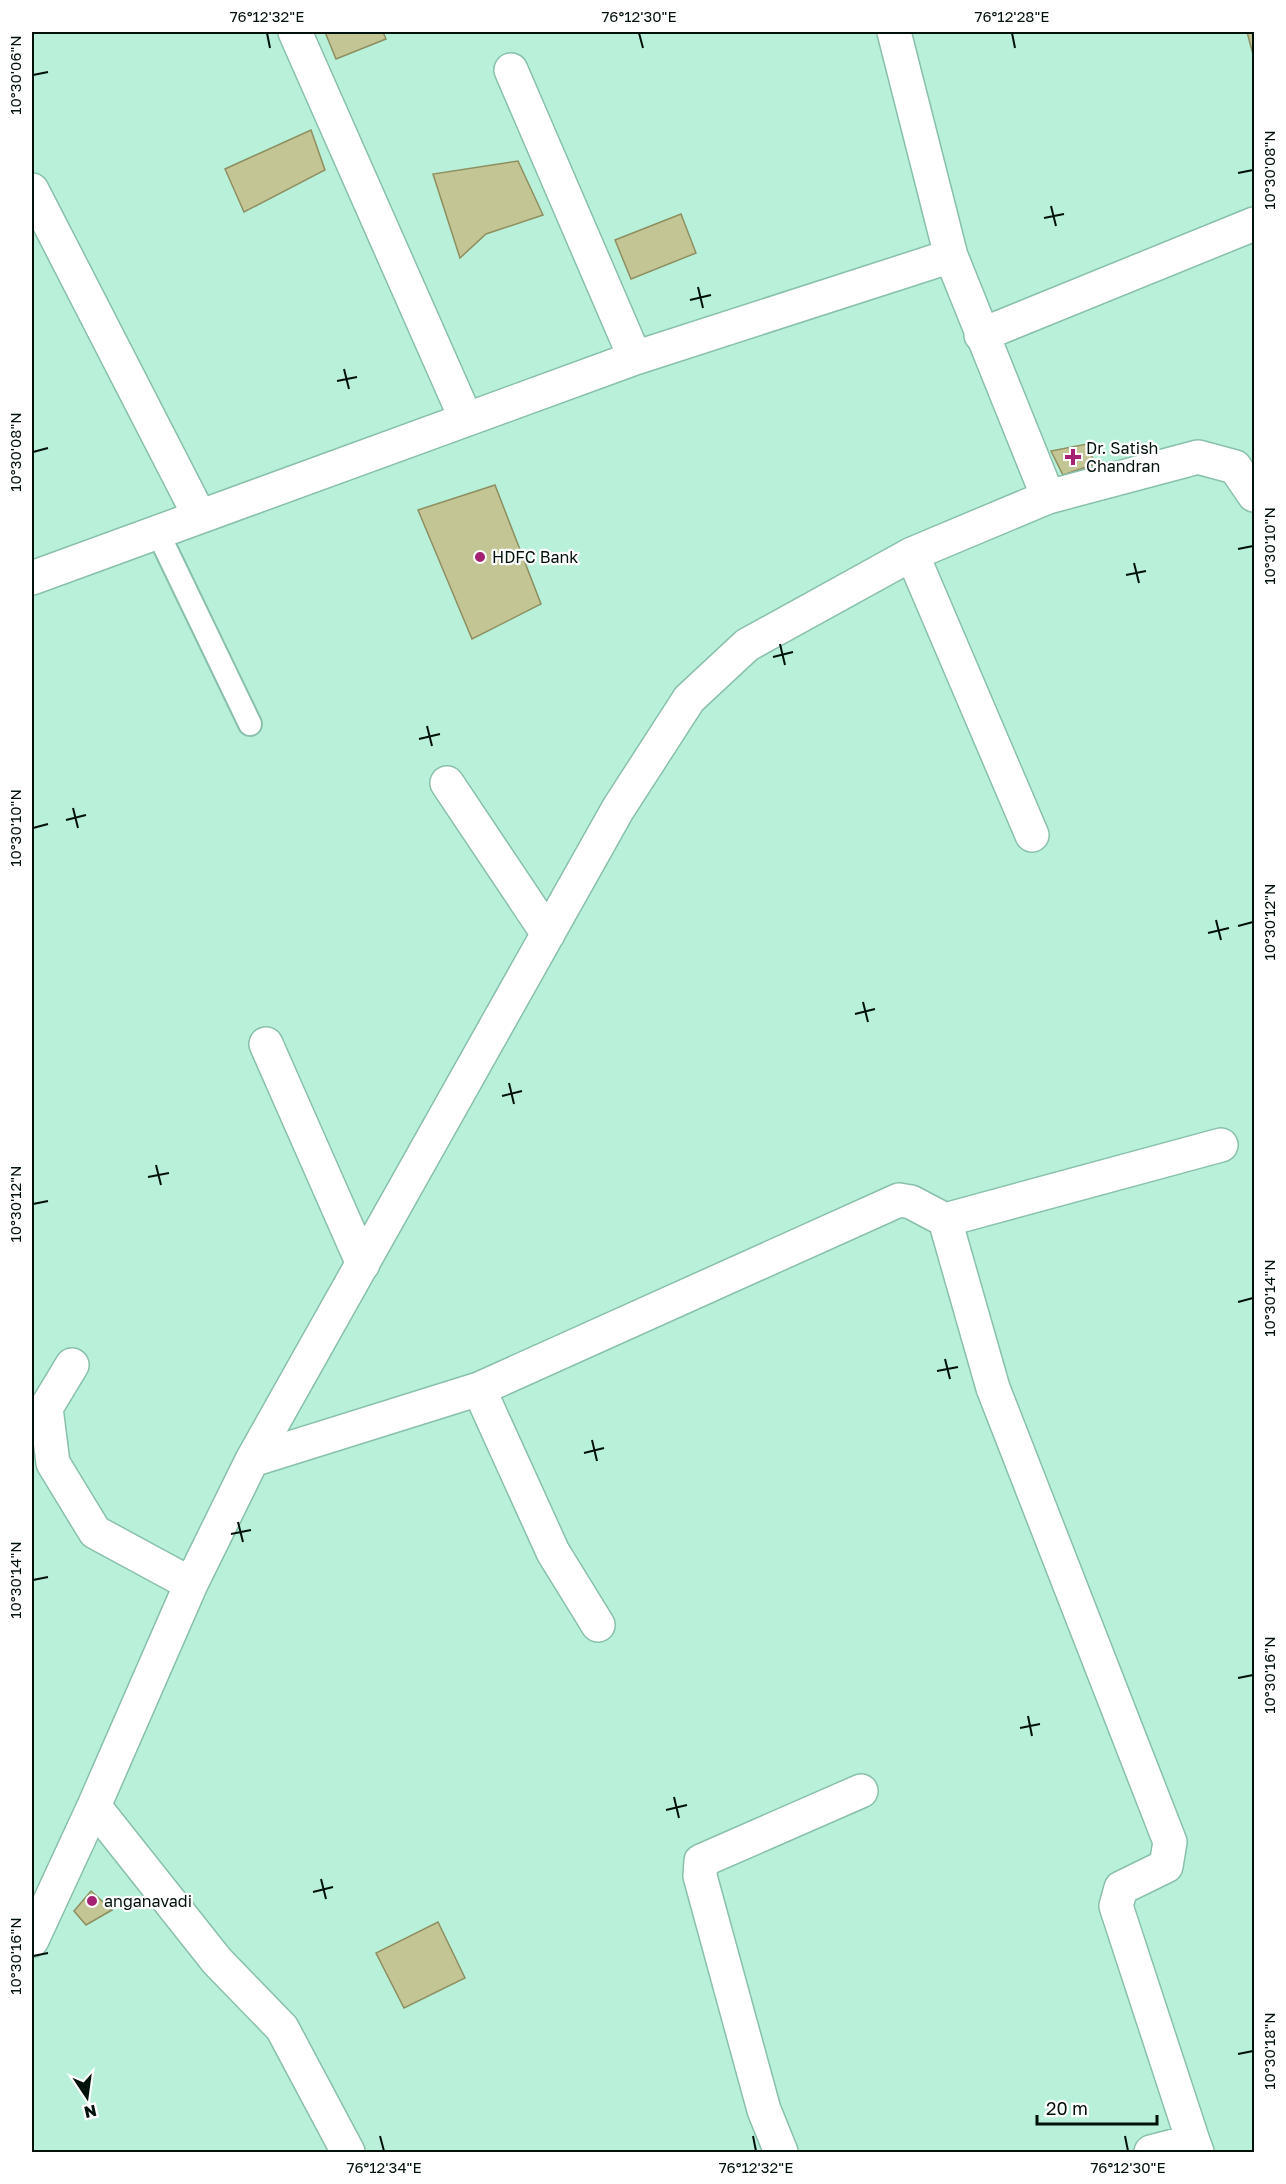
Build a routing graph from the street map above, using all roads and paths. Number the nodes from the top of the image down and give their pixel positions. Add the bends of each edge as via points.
1 (295, 32) edge
2 (894, 32) edge
3 (511, 70) dead end
4 (32, 190) edge
5 (1254, 224) edge
6 (951, 256) junction
7 (981, 335) junction
8 (635, 358) junction
9 (466, 419) junction
10 (1254, 495) edge
11 (1048, 498) junction
12 (199, 515) junction
13 (157, 531) junction
14 (912, 554) junction
15 (32, 578) edge
16 (250, 724) dead end
17 (447, 783) dead end
18 (1032, 835) dead end
19 (548, 934) junction
20 (266, 1044) dead end
21 (1221, 1145) dead end
22 (945, 1220) junction
23 (363, 1264) junction
24 (72, 1365) dead end
25 (479, 1389) junction
26 (252, 1460) junction
27 (191, 1584) junction
28 (598, 1625) dead end
29 (861, 1791) dead end
30 (94, 1806) junction
31 (32, 1940) edge
32 (1195, 2147) edge
33 (348, 2152) edge
34 (781, 2152) edge
35 (1151, 2152) edge

1 - 9 street
2 - 6 street
3 - 8 street
4 - 12 street
5 - 7 street
6 - 7 street
6 - 8 street
7 - 11 street
8 - 9 street
9 - 12 street
10 - 11 street via 1235,467 1198,457
11 - 14 street
12 - 13 street
13 - 15 street
13 - 16 lane
14 - 18 street
14 - 19 street via 747,645 689,699 618,809
17 - 19 street
19 - 23 street
20 - 23 street
21 - 22 street
22 - 25 street via 899,1200
22 - 32 street via 993,1388 1170,1842 1166,1866 1121,1888 1116,1906
23 - 26 street
24 - 27 street via 46,1408 53,1463 95,1532
25 - 26 street
25 - 28 street via 553,1552
26 - 27 street
27 - 30 street
29 - 34 street via 701,1861 700,1876 764,2110
30 - 31 street
30 - 33 street via 217,1961 282,2028
32 - 35 street

